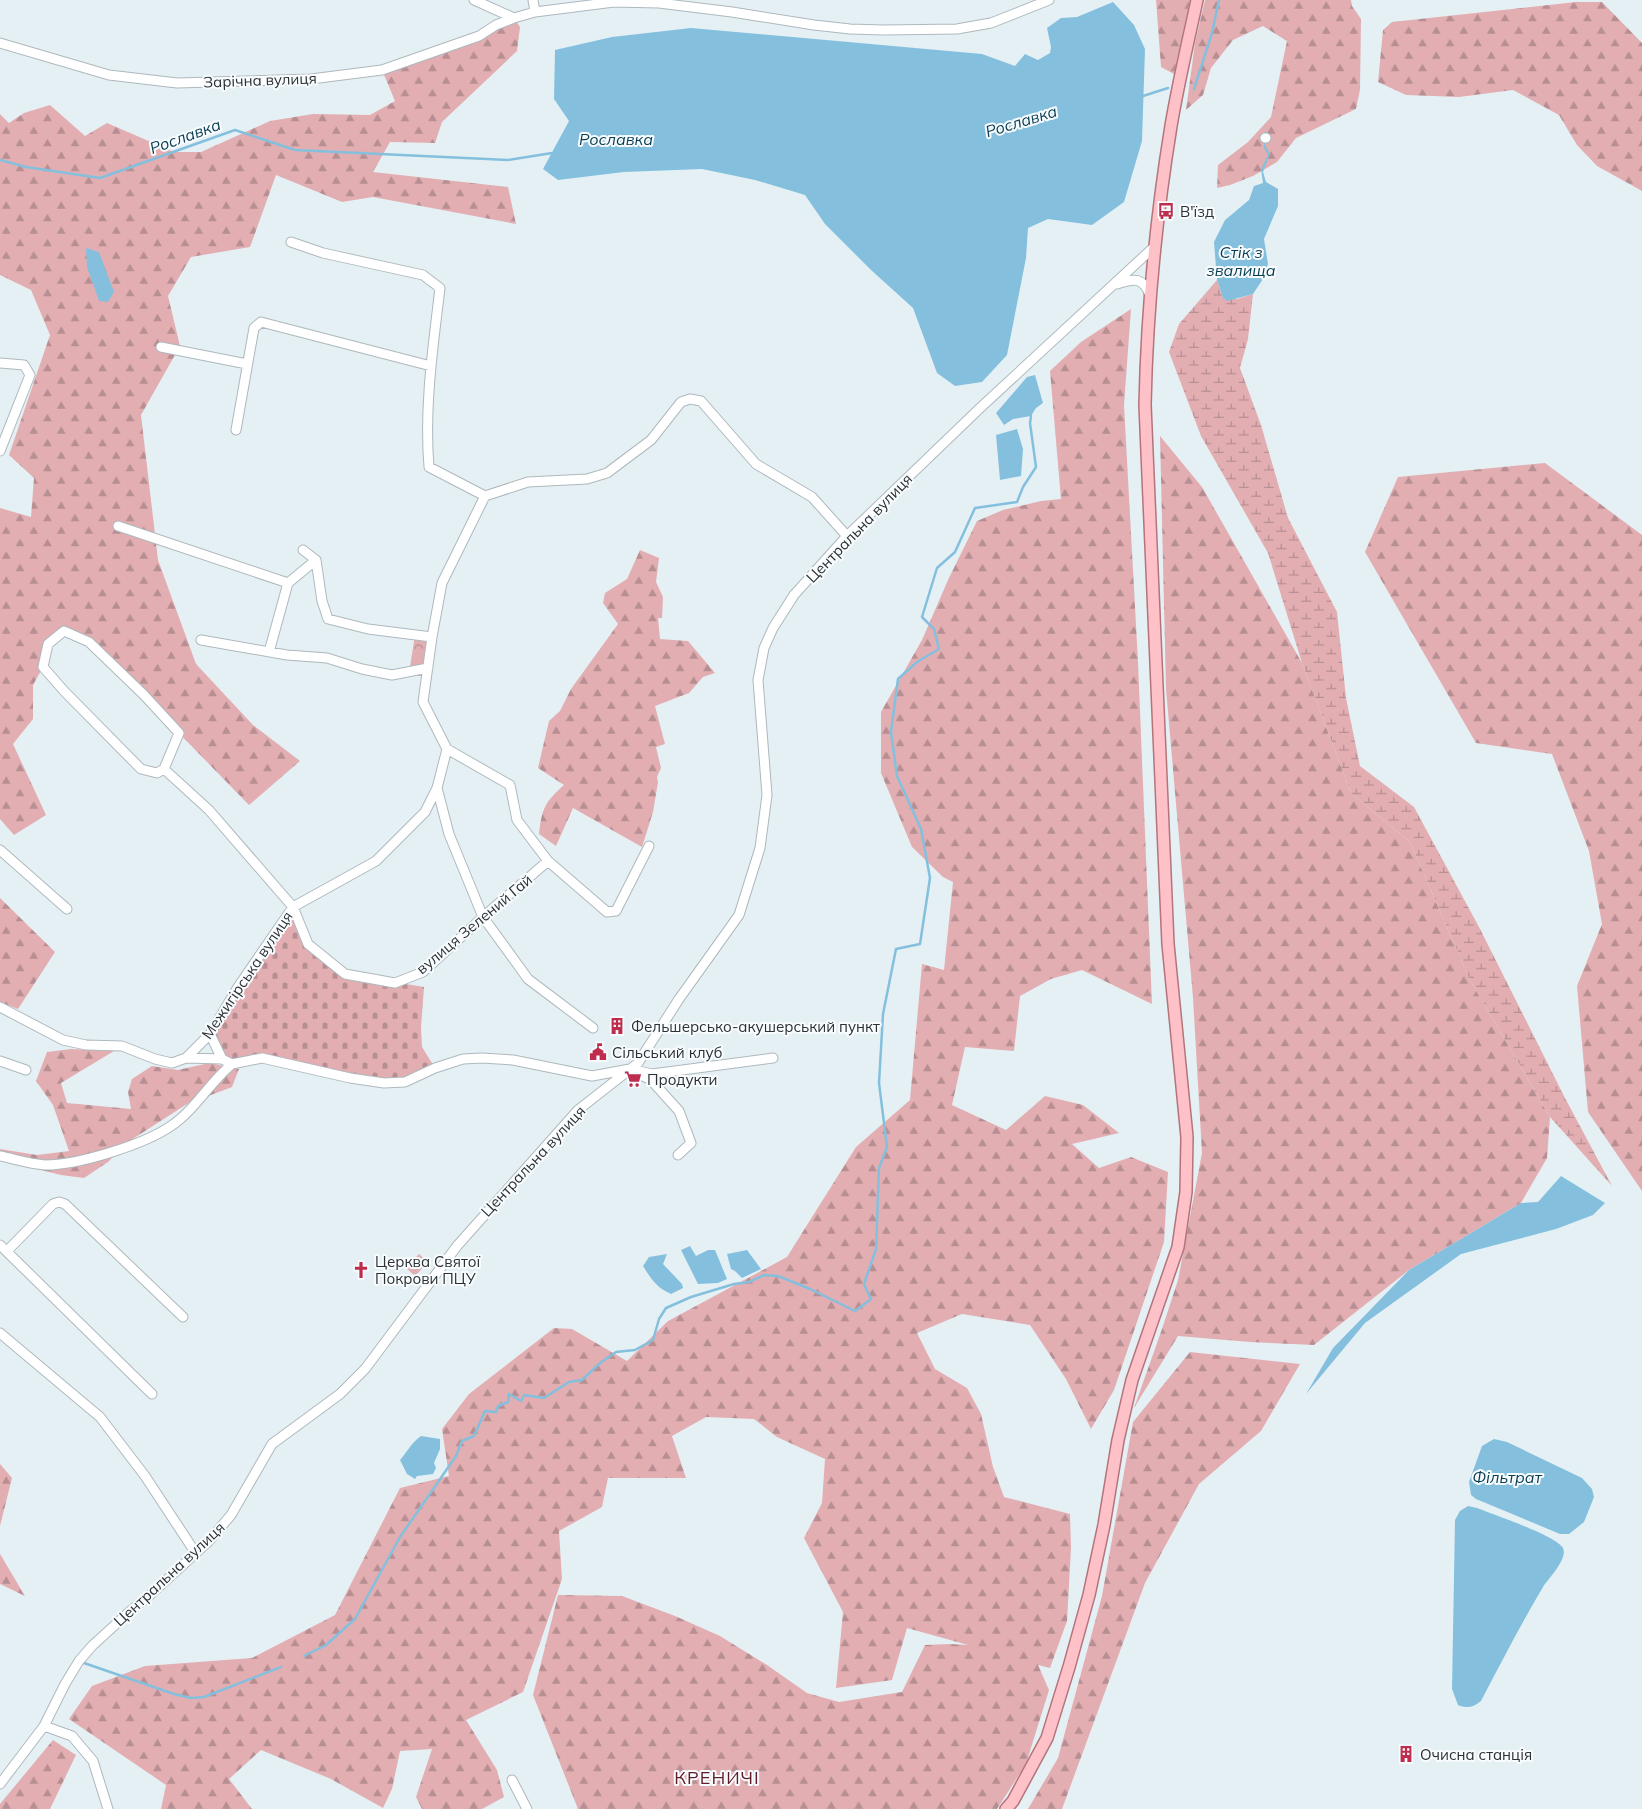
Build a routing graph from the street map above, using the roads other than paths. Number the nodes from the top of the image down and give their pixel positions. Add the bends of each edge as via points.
1 (474, 0) edge
2 (533, 0) edge
3 (1049, 0) edge
4 (1197, 0) edge
5 (614, 1) edge
6 (535, 12) junction
7 (514, 18) junction
8 (0, 43) edge
9 (290, 242) dead end
10 (1154, 247) junction
11 (1112, 286) junction
12 (1150, 296) junction
13 (161, 347) dead end
14 (0, 363) edge
15 (248, 364) junction
16 (431, 366) junction
17 (236, 430) dead end
18 (0, 450) edge
19 (485, 496) junction
20 (118, 526) dead end
21 (847, 536) junction
22 (303, 550) dead end
23 (316, 560) junction
24 (288, 582) junction
25 (432, 637) junction
26 (201, 640) dead end
27 (269, 652) junction
28 (428, 668) junction
29 (447, 749) junction
30 (164, 768) junction
31 (437, 788) junction
32 (649, 846) dead end
33 (0, 850) edge
34 (548, 861) junction
35 (293, 907) junction
36 (67, 909) dead end
37 (483, 917) junction
38 (0, 1007) edge
39 (593, 1028) dead end
40 (210, 1034) junction
41 (186, 1058) junction
42 (773, 1058) dead end
43 (222, 1059) junction
44 (0, 1061) edge
45 (232, 1064) junction
46 (630, 1069) junction
47 (26, 1070) dead end
48 (678, 1155) dead end
49 (0, 1156) edge
50 (3, 1248) edge
51 (183, 1316) dead end
52 (0, 1333) edge
53 (152, 1394) dead end
54 (195, 1552) junction
55 (44, 1726) junction
56 (512, 1780) dead end
57 (0, 1784) edge
58 (108, 1809) edge
59 (527, 1809) edge
60 (1006, 1809) edge

1 - 7 street
2 - 6 street
3 - 5 street, Зарічна вулиця via 991,24 957,29 884,30 814,25 659,3
4 - 10 main road via 1171,125
5 - 6 street, Зарічна вулиця
6 - 7 street, Зарічна вулиця
7 - 8 street, Зарічна вулиця via 479,36 382,70 311,79 177,83 102,73
9 - 16 street via 323,253 423,275 440,288
10 - 11 street, Центральна вулиця
10 - 12 main road
11 - 12 street via 1129,280 1139,281 1146,286
11 - 21 street, Центральна вулиця
12 - 60 main road via 1146,415 1168,944 1186,1137 1186,1192 1178,1247 1132,1380 1089,1595 1072,1658 1047,1738
13 - 15 street
14 - 18 street via 24,365 30,375
15 - 16 street via 254,328 261,322
15 - 17 street
16 - 19 street via 429,467
19 - 21 street via 528,482 587,479 607,473 652,440 681,402 690,399 702,401 756,464 812,497
19 - 25 street via 442,583
20 - 24 street
21 - 46 street, Центральна вулиця via 794,595 764,648 758,680 766,795 760,848 739,915 638,1063
22 - 23 street
23 - 24 street
23 - 25 street via 328,619 368,629
24 - 27 street
25 - 28 street
26 - 27 street
27 - 28 street via 327,658 392,675
28 - 29 street via 423,702
29 - 31 street, Межигірська вулиця
29 - 34 street via 510,785 517,820
30 - 30 street via 179,733 144,694 90,642 64,631 48,644 44,667 64,691 140,769 157,773
30 - 35 street, вулиця Зелений Гай via 209,810
31 - 35 street, Межигірська вулиця via 425,812 376,862
31 - 37 street via 449,834
32 - 34 street via 616,912 607,912
33 - 36 street
34 - 37 street, вулиця Зелений Гай
35 - 37 street, вулиця Зелений Гай via 308,944 345,974 395,983 423,972
35 - 40 street, Межигірська вулиця
37 - 39 street via 528,979
38 - 41 street via 73,1043 122,1046 172,1063
40 - 41 street, Межигірська вулиця
40 - 43 street
41 - 43 street
42 - 46 street via 652,1074
43 - 45 street
44 - 47 street
45 - 46 street via 262,1058 384,1083 405,1082 463,1059 513,1060 592,1076
45 - 49 street via 171,1126 144,1140 71,1163 44,1164
46 - 48 street via 650,1080 679,1110 690,1143
46 - 54 street, Центральна вулиця via 578,1110 457,1246 365,1369 340,1394 272,1444 231,1515
50 - 51 street via 53,1204 65,1204
50 - 53 street
52 - 54 street via 100,1417 145,1476
54 - 55 street, Центральна вулиця via 86,1654 65,1684
55 - 57 street, Центральна вулиця
55 - 58 street via 72,1736 93,1761
56 - 59 street

